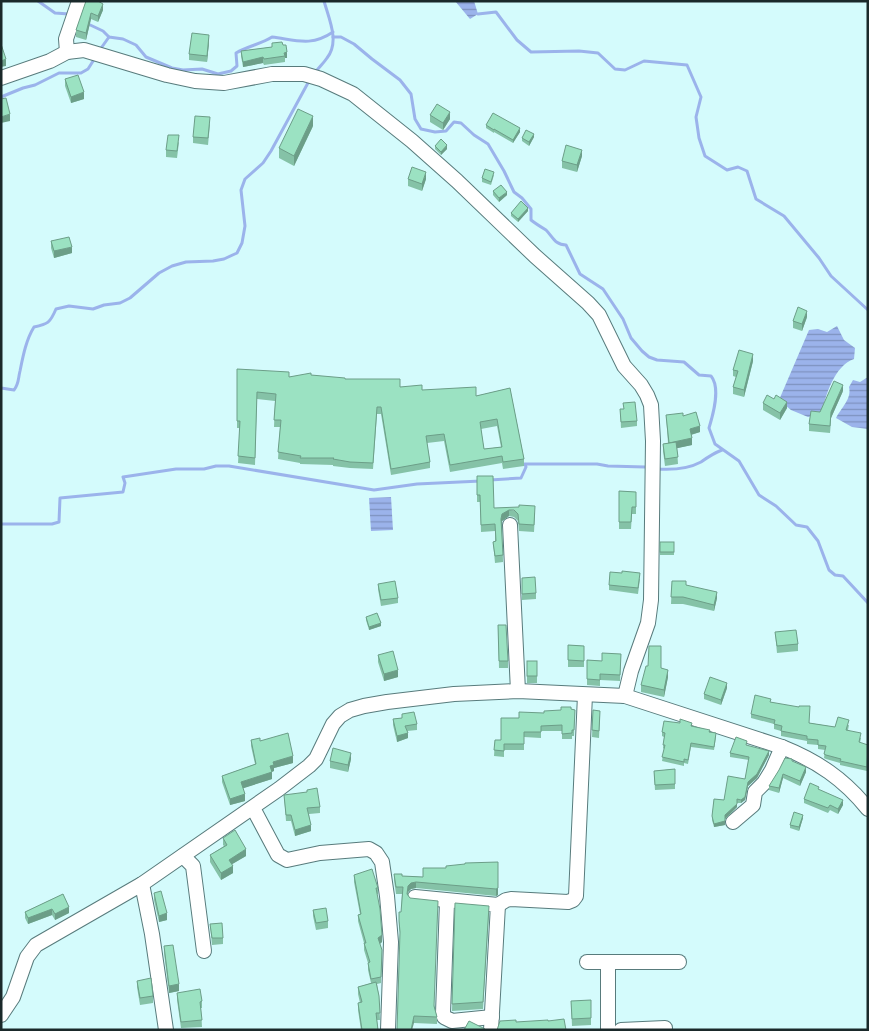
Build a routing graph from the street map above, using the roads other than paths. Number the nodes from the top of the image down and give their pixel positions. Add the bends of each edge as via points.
1 (79, 1) edge
2 (67, 52) junction
3 (1, 78) edge
4 (510, 526) dead end
5 (518, 691) junction
6 (585, 694) junction
7 (626, 696) junction
8 (782, 747) junction
9 (252, 808) junction
10 (868, 809) edge
11 (733, 822) dead end
12 (183, 856) junction
13 (142, 884) junction
14 (415, 897) edge
15 (447, 902) junction
16 (498, 906) junction
17 (204, 951) dead end
18 (587, 962) dead end
19 (679, 962) dead end
20 (608, 963) junction
21 (1, 1014) edge
22 (492, 1024) edge
23 (665, 1028) dead end
24 (166, 1030) edge
25 (388, 1030) edge
26 (608, 1030) edge
27 (620, 1030) edge

1 - 2 street via 66,39
2 - 3 street
2 - 7 street via 84,50 195,81 224,83 272,74 304,74 353,94 457,180 599,315 624,366 641,385 651,405 651,600 648,623
4 - 5 street
5 - 6 street
5 - 9 street via 454,694 350,710 333,724 309,766
6 - 7 street
6 - 16 street via 576,896 568,902 511,899
7 - 8 street
8 - 10 street via 806,757 834,775
8 - 11 street via 772,770 755,792 753,805
9 - 12 street
9 - 25 street via 283,859 369,849 382,862 391,942
12 - 13 street
12 - 17 street via 193,866
13 - 21 street via 36,945 27,957 13,997
13 - 24 street
14 - 15 street
15 - 16 street
15 - 22 street via 444,1017 452,1021
16 - 22 street
18 - 20 street
19 - 20 street
20 - 26 street
23 - 27 street

